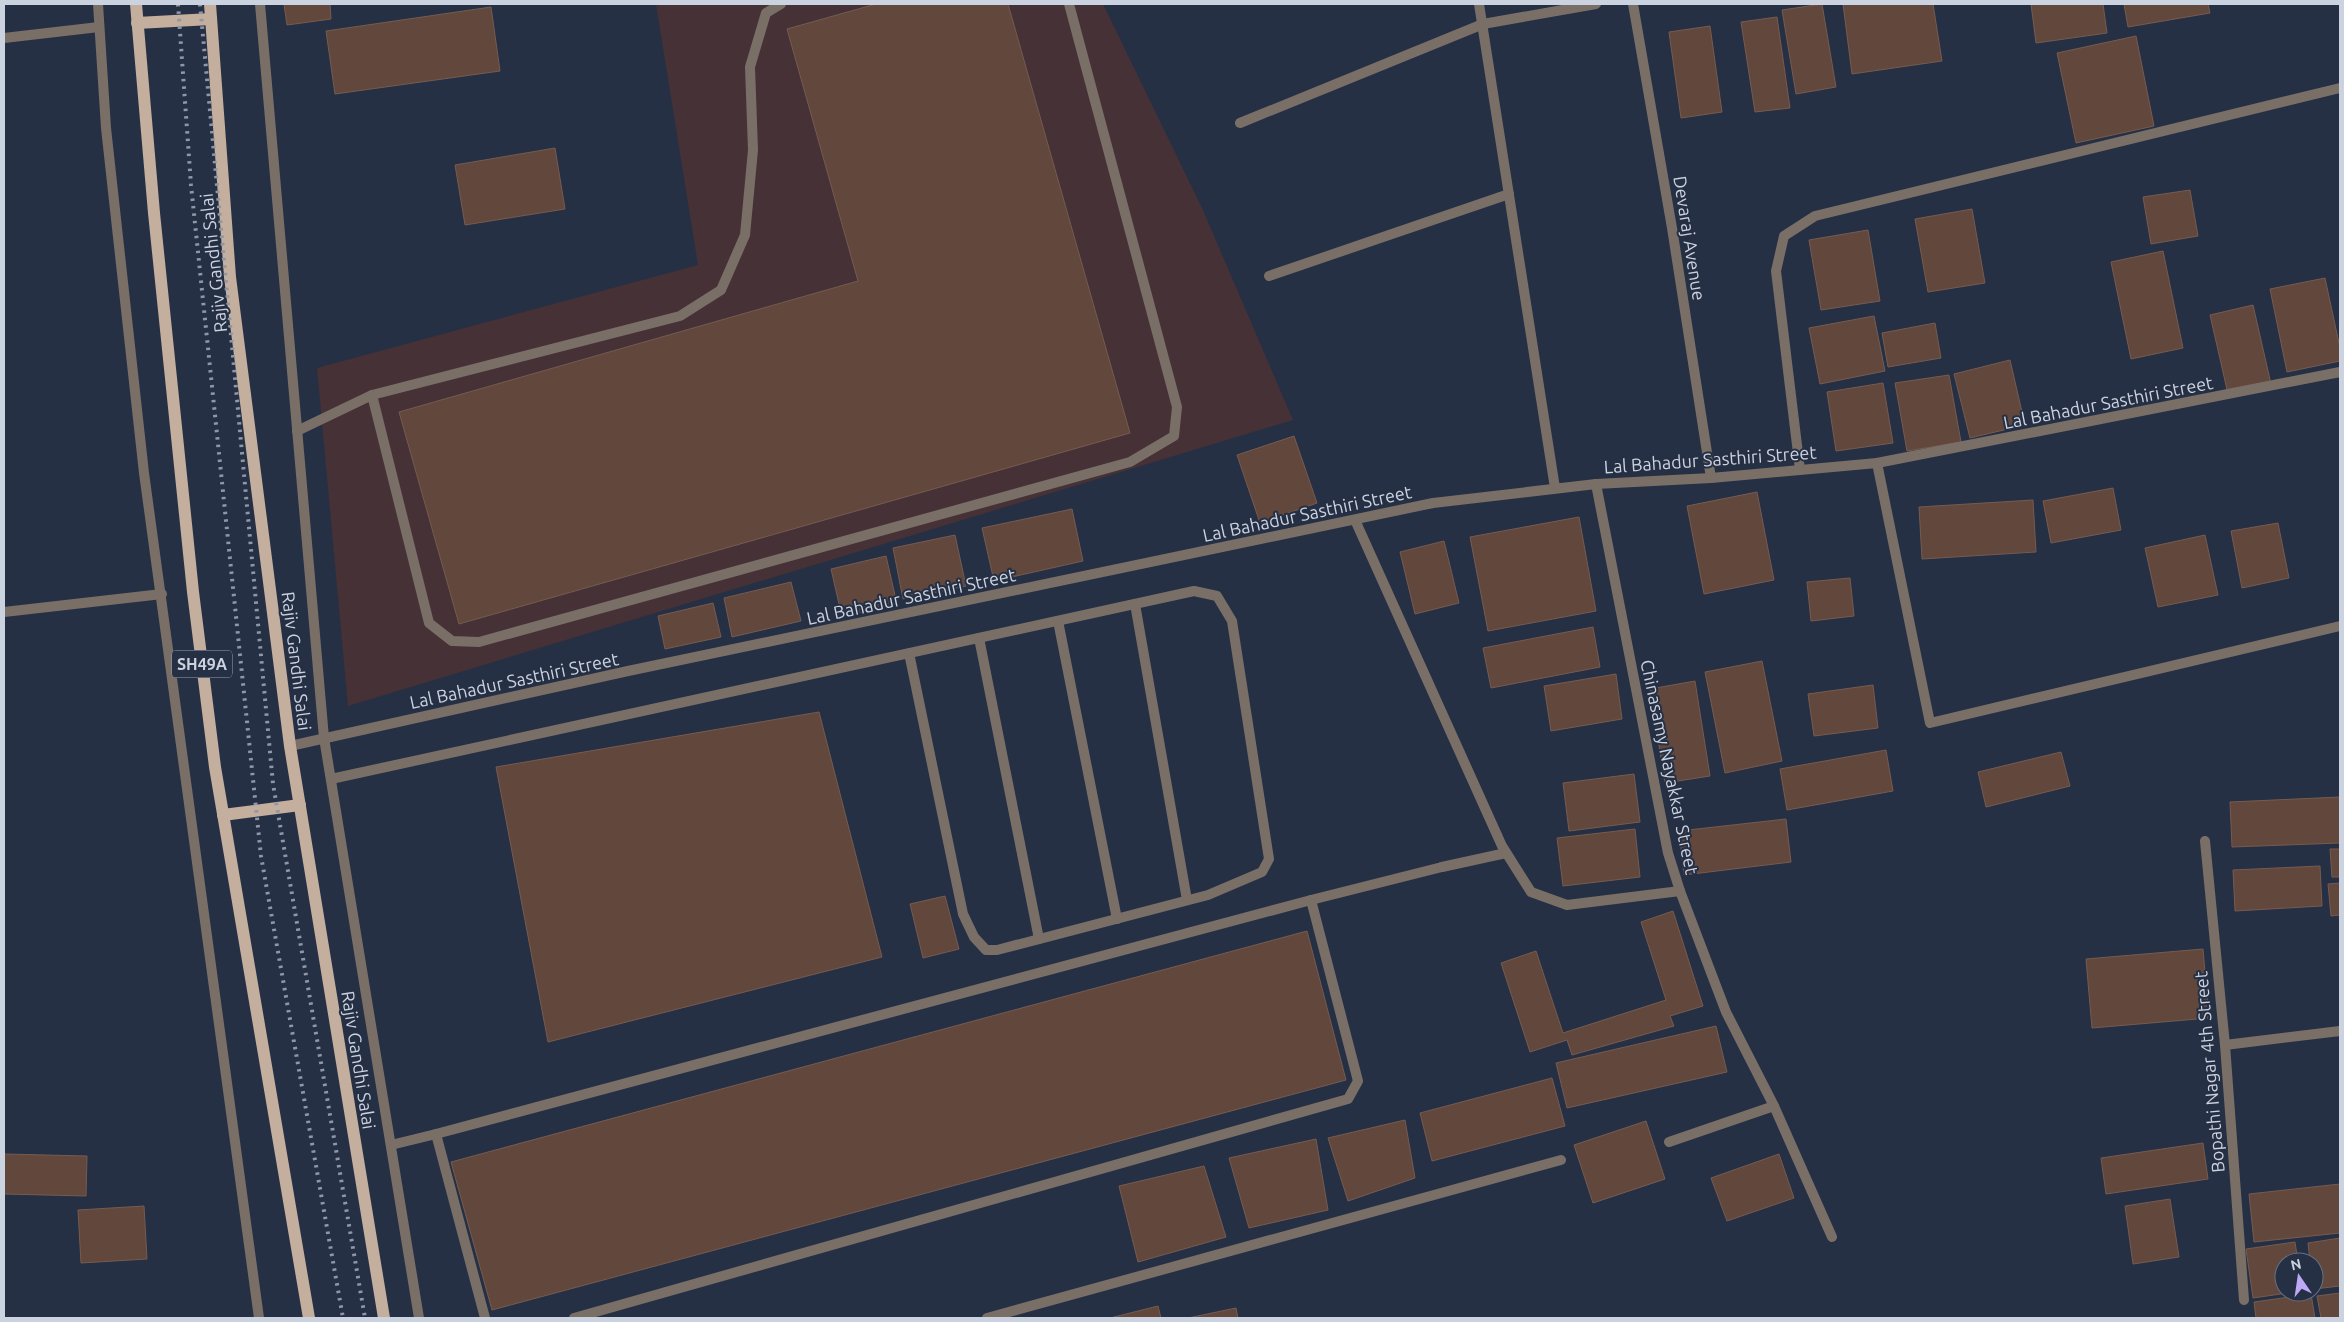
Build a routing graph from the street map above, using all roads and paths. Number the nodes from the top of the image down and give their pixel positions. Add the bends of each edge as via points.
1 (98, 4) edge
2 (136, 4) edge
3 (210, 4) edge
4 (260, 4) edge
5 (781, 4) edge
6 (1069, 4) edge
7 (1479, 4) edge
8 (1596, 4) edge
9 (1633, 4) edge
10 (211, 19) junction
11 (137, 24) junction
12 (1483, 24) junction
13 (99, 27) junction
14 (4, 38) edge
15 (2340, 88) edge
16 (1240, 123) dead end
17 (1509, 194) junction
18 (1269, 276) dead end
19 (2340, 372) edge
20 (372, 395) junction
21 (297, 431) junction
22 (1877, 463) junction
23 (1800, 470) junction
24 (1711, 478) junction
25 (1596, 484) junction
26 (1555, 488) junction
27 (1355, 520) junction
28 (162, 594) junction
29 (1135, 604) junction
30 (4, 612) edge
31 (1058, 621) junction
32 (2340, 626) edge
33 (979, 638) junction
34 (909, 653) junction
35 (324, 738) junction
36 (290, 746) junction
37 (331, 778) junction
38 (300, 805) junction
39 (223, 815) junction
40 (2205, 841) dead end
41 (1506, 853) junction
42 (1680, 892) junction
43 (1187, 900) junction
44 (1311, 900) junction
45 (1117, 919) junction
46 (1039, 939) junction
47 (2340, 1031) edge
48 (2225, 1045) junction
49 (1774, 1106) junction
50 (436, 1134) junction
51 (1669, 1142) dead end
52 (391, 1145) junction
53 (1560, 1160) dead end
54 (1832, 1236) dead end
55 (2244, 1300) dead end
56 (383, 1312) edge
57 (259, 1318) edge
58 (309, 1318) edge
59 (377, 1318) edge
60 (420, 1318) edge
61 (485, 1318) edge
62 (574, 1318) edge
63 (987, 1318) edge

1 - 13 street
2 - 11 main road, SH49A
3 - 10 main road, Rajiv Gandhi Salai
4 - 21 street
5 - 20 street via 766,14 750,67 753,150 745,235 721,290 680,316
6 - 20 street via 1177,407 1174,436 1130,462 478,642 452,641 429,623
7 - 12 street
8 - 12 street
9 - 24 street, Devaraj Avenue
10 - 11 main road
10 - 36 main road, Rajiv Gandhi Salai via 230,277
11 - 39 main road, SH49A via 191,572
12 - 16 street
12 - 17 street
13 - 14 street
13 - 28 street via 124,303
15 - 23 street via 1815,216 1784,236 1776,271
17 - 18 street
17 - 26 street
19 - 22 street, Lal Bahadur Sasthiri Street
20 - 21 street
21 - 35 street
22 - 23 street, Lal Bahadur Sasthiri Street
22 - 32 street via 1930,723
23 - 24 street, Lal Bahadur Sasthiri Street
24 - 25 street, Lal Bahadur Sasthiri Street
25 - 26 street, Lal Bahadur Sasthiri Street
25 - 42 street, Chinasamy Nayakkar Street via 1668,853
26 - 27 street, Lal Bahadur Sasthiri Street via 1433,503
27 - 35 street, Lal Bahadur Sasthiri Street via 628,671
27 - 41 street
28 - 30 street
28 - 57 street
29 - 31 street
29 - 43 street
29 - 43 street via 1194,592 1217,596 1232,621 1269,859 1262,872 1208,895
31 - 33 street
31 - 45 street
33 - 34 street
33 - 46 street
34 - 37 street
34 - 46 street via 963,914 974,937 986,950
35 - 36 street, Lal Bahadur Sasthiri Street
35 - 37 street
36 - 38 main road, Rajiv Gandhi Salai
37 - 52 street
38 - 39 main road
38 - 56 main road, Rajiv Gandhi Salai
39 - 58 main road, SH49A
40 - 48 street, Bopathi Nagar 4th Street
41 - 42 street via 1531,892 1567,905
41 - 44 street
42 - 49 street, Chinasamy Nayakkar Street via 1726,1012
43 - 45 street
44 - 50 street
44 - 62 street via 1358,1081 1348,1099
45 - 46 street
47 - 48 street
48 - 55 street, Bopathi Nagar 4th Street
49 - 51 street
49 - 54 street, Chinasamy Nayakkar Street
50 - 52 street
50 - 61 street
52 - 60 street
53 - 63 street
56 - 59 main road

